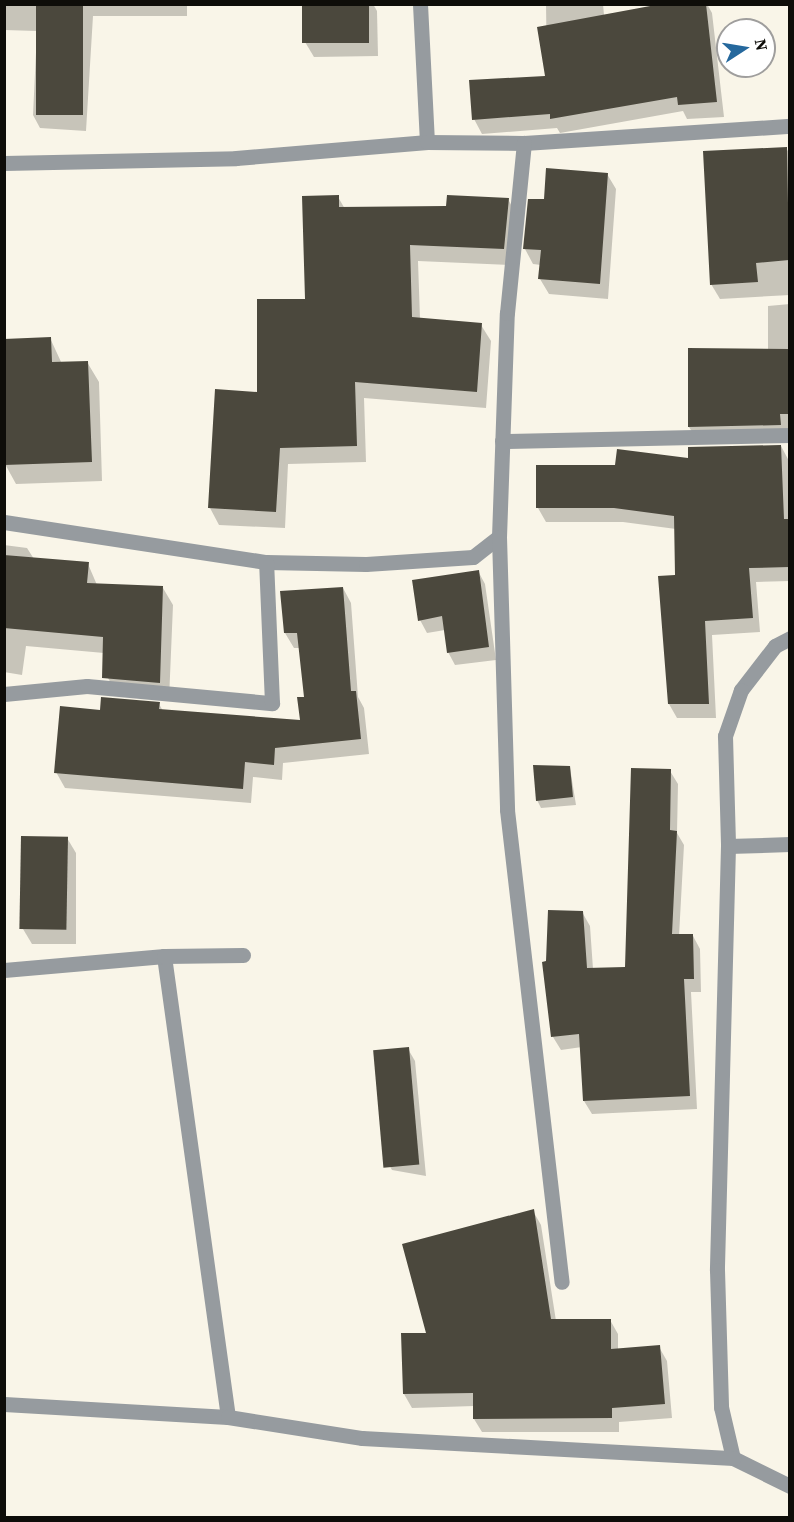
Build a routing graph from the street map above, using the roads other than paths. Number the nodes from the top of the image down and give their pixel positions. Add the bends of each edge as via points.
1 (420, 4) edge
2 (789, 126) edge
3 (427, 142) junction
4 (524, 143) junction
5 (4, 164) edge
6 (789, 435) edge
7 (501, 441) junction
8 (4, 522) edge
9 (499, 537) junction
10 (266, 562) junction
11 (789, 638) edge
12 (4, 694) edge
13 (789, 844) edge
14 (728, 846) junction
15 (243, 955) dead end
16 (164, 956) junction
17 (4, 970) edge
18 (562, 1282) dead end
19 (4, 1404) edge
20 (228, 1417) junction
21 (734, 1458) junction
22 (789, 1486) edge

1 - 3 street
2 - 4 street
3 - 4 street
3 - 5 street via 236,158
4 - 7 street via 507,313
6 - 7 street
7 - 9 street
8 - 10 street
9 - 10 street via 473,557 430,562
9 - 18 street via 507,810
10 - 12 street via 272,703 87,686
11 - 14 street via 775,646 741,690 725,736
13 - 14 street
14 - 21 street via 717,1270 721,1407
15 - 16 street
16 - 17 street
16 - 20 street
19 - 20 street
20 - 21 street via 362,1438
21 - 22 street

